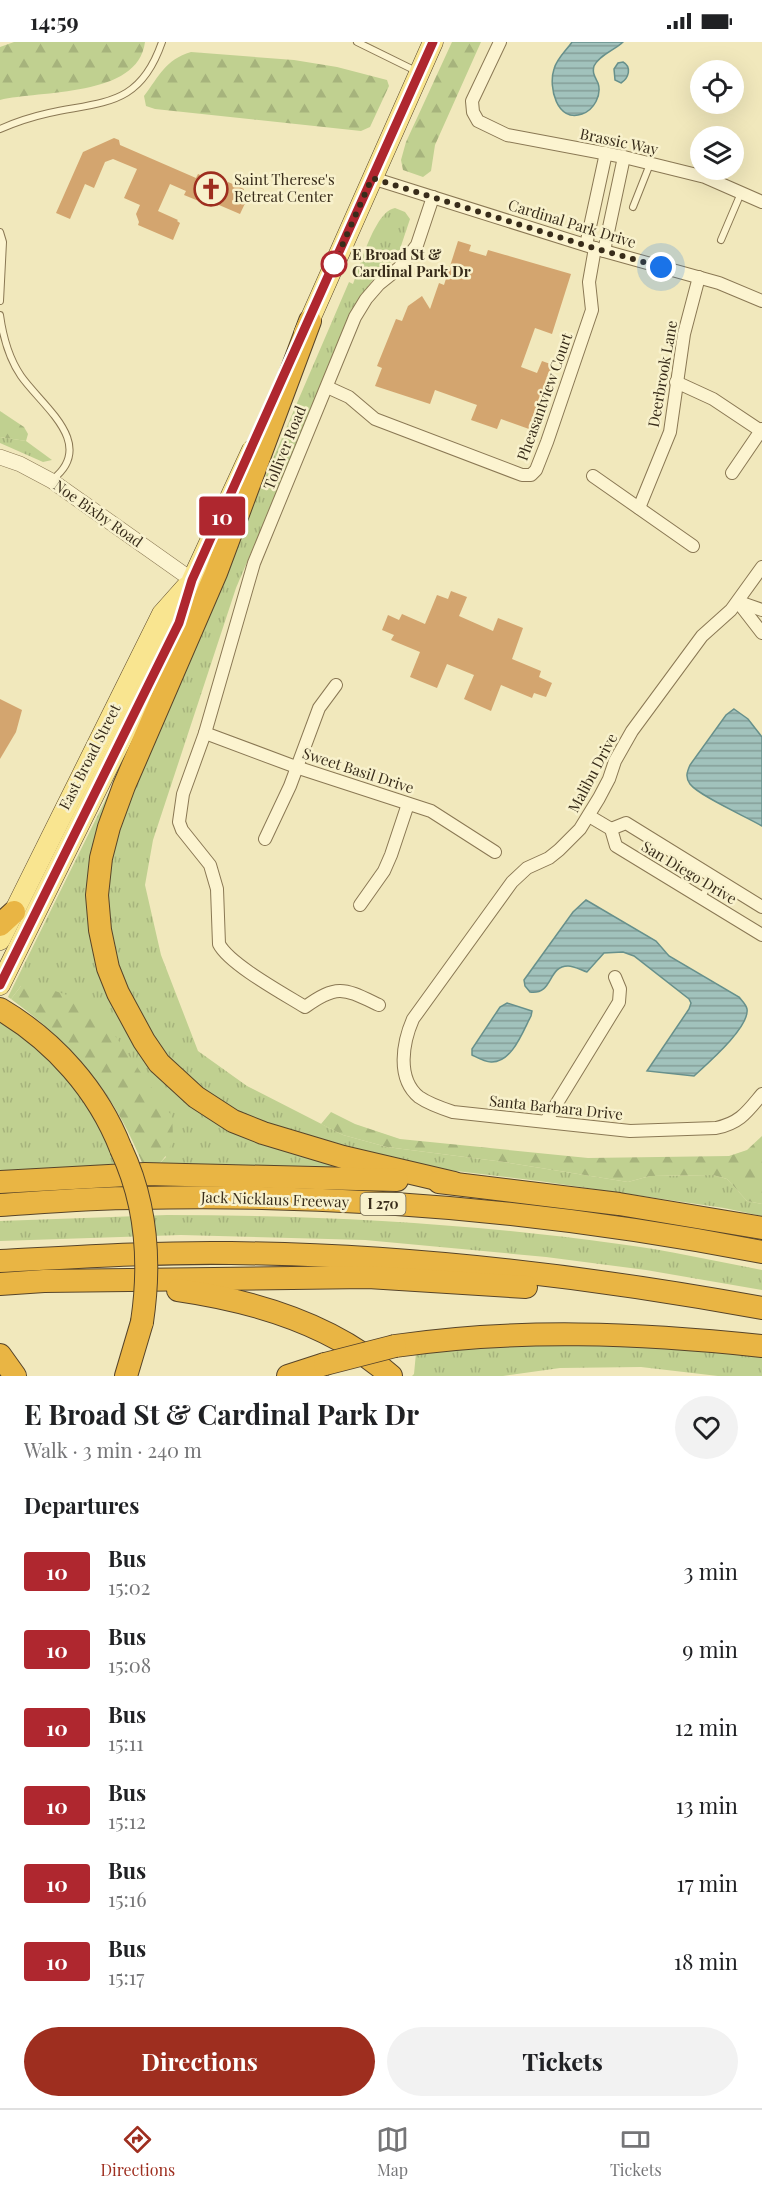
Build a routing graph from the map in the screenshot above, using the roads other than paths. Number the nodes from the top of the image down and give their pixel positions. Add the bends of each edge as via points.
1 (162, 42) edge
2 (357, 42) edge
3 (433, 42) edge
4 (500, 42) edge
5 (420, 72) junction
6 (0, 129) edge
7 (606, 153) junction
8 (624, 157) junction
9 (650, 164) junction
10 (372, 178) junction
11 (741, 193) junction
12 (433, 197) junction
13 (762, 202) edge
14 (633, 207) dead end
15 (0, 232) edge
16 (721, 240) dead end
17 (595, 248) junction
18 (699, 277) junction
19 (0, 301) edge
20 (762, 301) edge
21 (0, 315) edge
22 (310, 321) junction
23 (676, 382) junction
24 (327, 387) junction
25 (761, 430) edge
26 (0, 456) edge
27 (732, 473) dead end
28 (593, 476) dead end
29 (52, 481) junction
30 (639, 508) junction
31 (693, 546) dead end
32 (762, 567) edge
33 (192, 580) junction
34 (738, 602) junction
35 (762, 610) edge
36 (762, 633) edge
37 (336, 685) dead end
38 (205, 733) junction
39 (296, 767) junction
40 (408, 804) junction
41 (589, 816) junction
42 (612, 829) junction
43 (265, 839) dead end
44 (495, 852) dead end
45 (714, 877) junction
46 (701, 898) junction
47 (360, 905) dead end
48 (762, 907) edge
49 (7, 918) edge
50 (762, 935) edge
51 (0, 940) edge
52 (615, 977) dead end
53 (0, 985) edge
54 (379, 1005) dead end
55 (0, 1009) edge
56 (406, 1079) joint
57 (762, 1094) edge
58 (546, 1122) junction
59 (0, 1182) edge
60 (454, 1184) junction
61 (0, 1204) edge
62 (762, 1228) edge
63 (762, 1252) edge
64 (0, 1261) edge
65 (112, 1280) junction
66 (0, 1284) edge
67 (728, 1302) junction
68 (762, 1308) edge
69 (762, 1346) edge
70 (0, 1355) edge
71 (15, 1376) edge
72 (126, 1376) edge
73 (288, 1376) edge
74 (391, 1376) edge

1 - 6 lane via 146,75 114,100 21,120
2 - 5 lane
3 - 5 main road, East Broad Street
4 - 7 street, Brassic Way via 472,101 472,112 478,121 507,135
5 - 10 main road, East Broad Street
7 - 8 street, Brassic Way
7 - 17 street
8 - 9 street, Brassic Way
8 - 17 street
9 - 11 street, Brassic Way via 705,177
9 - 14 lane
10 - 12 street, Cardinal Park Drive
10 - 22 main road, East Broad Street
11 - 13 street, Brassic Way
11 - 16 lane
12 - 17 street, Cardinal Park Drive
12 - 24 street, Tolliver Road via 417,245 366,299 355,317
15 - 19 lane
17 - 18 street, Cardinal Park Drive
17 - 24 street, Pheasantview Court via 589,282 592,310 547,442 531,475 522,476 375,419 349,397
18 - 20 street, Cardinal Park Drive
18 - 23 street, Deerbrook Lane
21 - 29 lane via 3,339 15,366 61,424 70,442 68,462
22 - 33 main road, East Broad Street
22 - 60 highway via 216,573 109,827 101,858 100,930 108,968 144,1041 159,1063 196,1097 233,1121 263,1133
23 - 25 street via 713,399
23 - 30 street, Deerbrook Lane via 670,432
24 - 38 street, Tolliver Road via 254,563
25 - 27 street
26 - 29 street, Noe Bixby Road
28 - 30 street
29 - 33 street, Noe Bixby Road
30 - 31 street
32 - 34 street, Malibu Drive
33 - 49 main road, East Broad Street via 162,614
33 - 53 main road, East Broad Street via 179,623
34 - 35 street
34 - 36 street
34 - 41 street, Malibu Drive via 702,636 632,731
37 - 39 street via 319,708
38 - 39 street, Sweet Basil Drive
38 - 54 street, Tolliver Road via 183,794 178,822 210,865 217,889 219,944 223,952 305,1008 333,991 348,990
39 - 40 street, Sweet Basil Drive
39 - 43 street
40 - 44 street, Sweet Basil Drive via 431,811
40 - 47 street via 384,871
41 - 42 street, San Diego Drive
41 - 56 street, Malibu Drive via 560,850 527,868 512,882 413,1019 404,1048
42 - 45 street, San Diego Drive via 626,823
42 - 46 street, San Diego Drive via 616,846
45 - 46 lane
45 - 48 street, San Diego Drive
46 - 50 street, San Diego Drive
49 - 51 main road, East Broad Street
52 - 58 street via 620,989 619,1002
55 - 72 highway, bridge via 43,1040 97,1101 116,1134 138,1190 147,1265 142,1322
56 - 58 street, Santa Barbara Drive via 420,1097 453,1113
57 - 58 street, Santa Barbara Drive via 740,1119 716,1128 630,1131
59 - 60 highway via 166,1174
60 - 62 highway via 620,1204
61 - 63 highway, Jack Nicklaus Freeway / I 270 via 174,1197 408,1205 619,1228
64 - 67 highway via 163,1253 360,1257 494,1268
65 - 66 highway
65 - 67 highway via 368,1277
65 - 74 highway via 206,1294 278,1313 349,1346
67 - 68 highway
69 - 73 highway, bridge via 643,1336 459,1338 395,1346
70 - 71 highway

